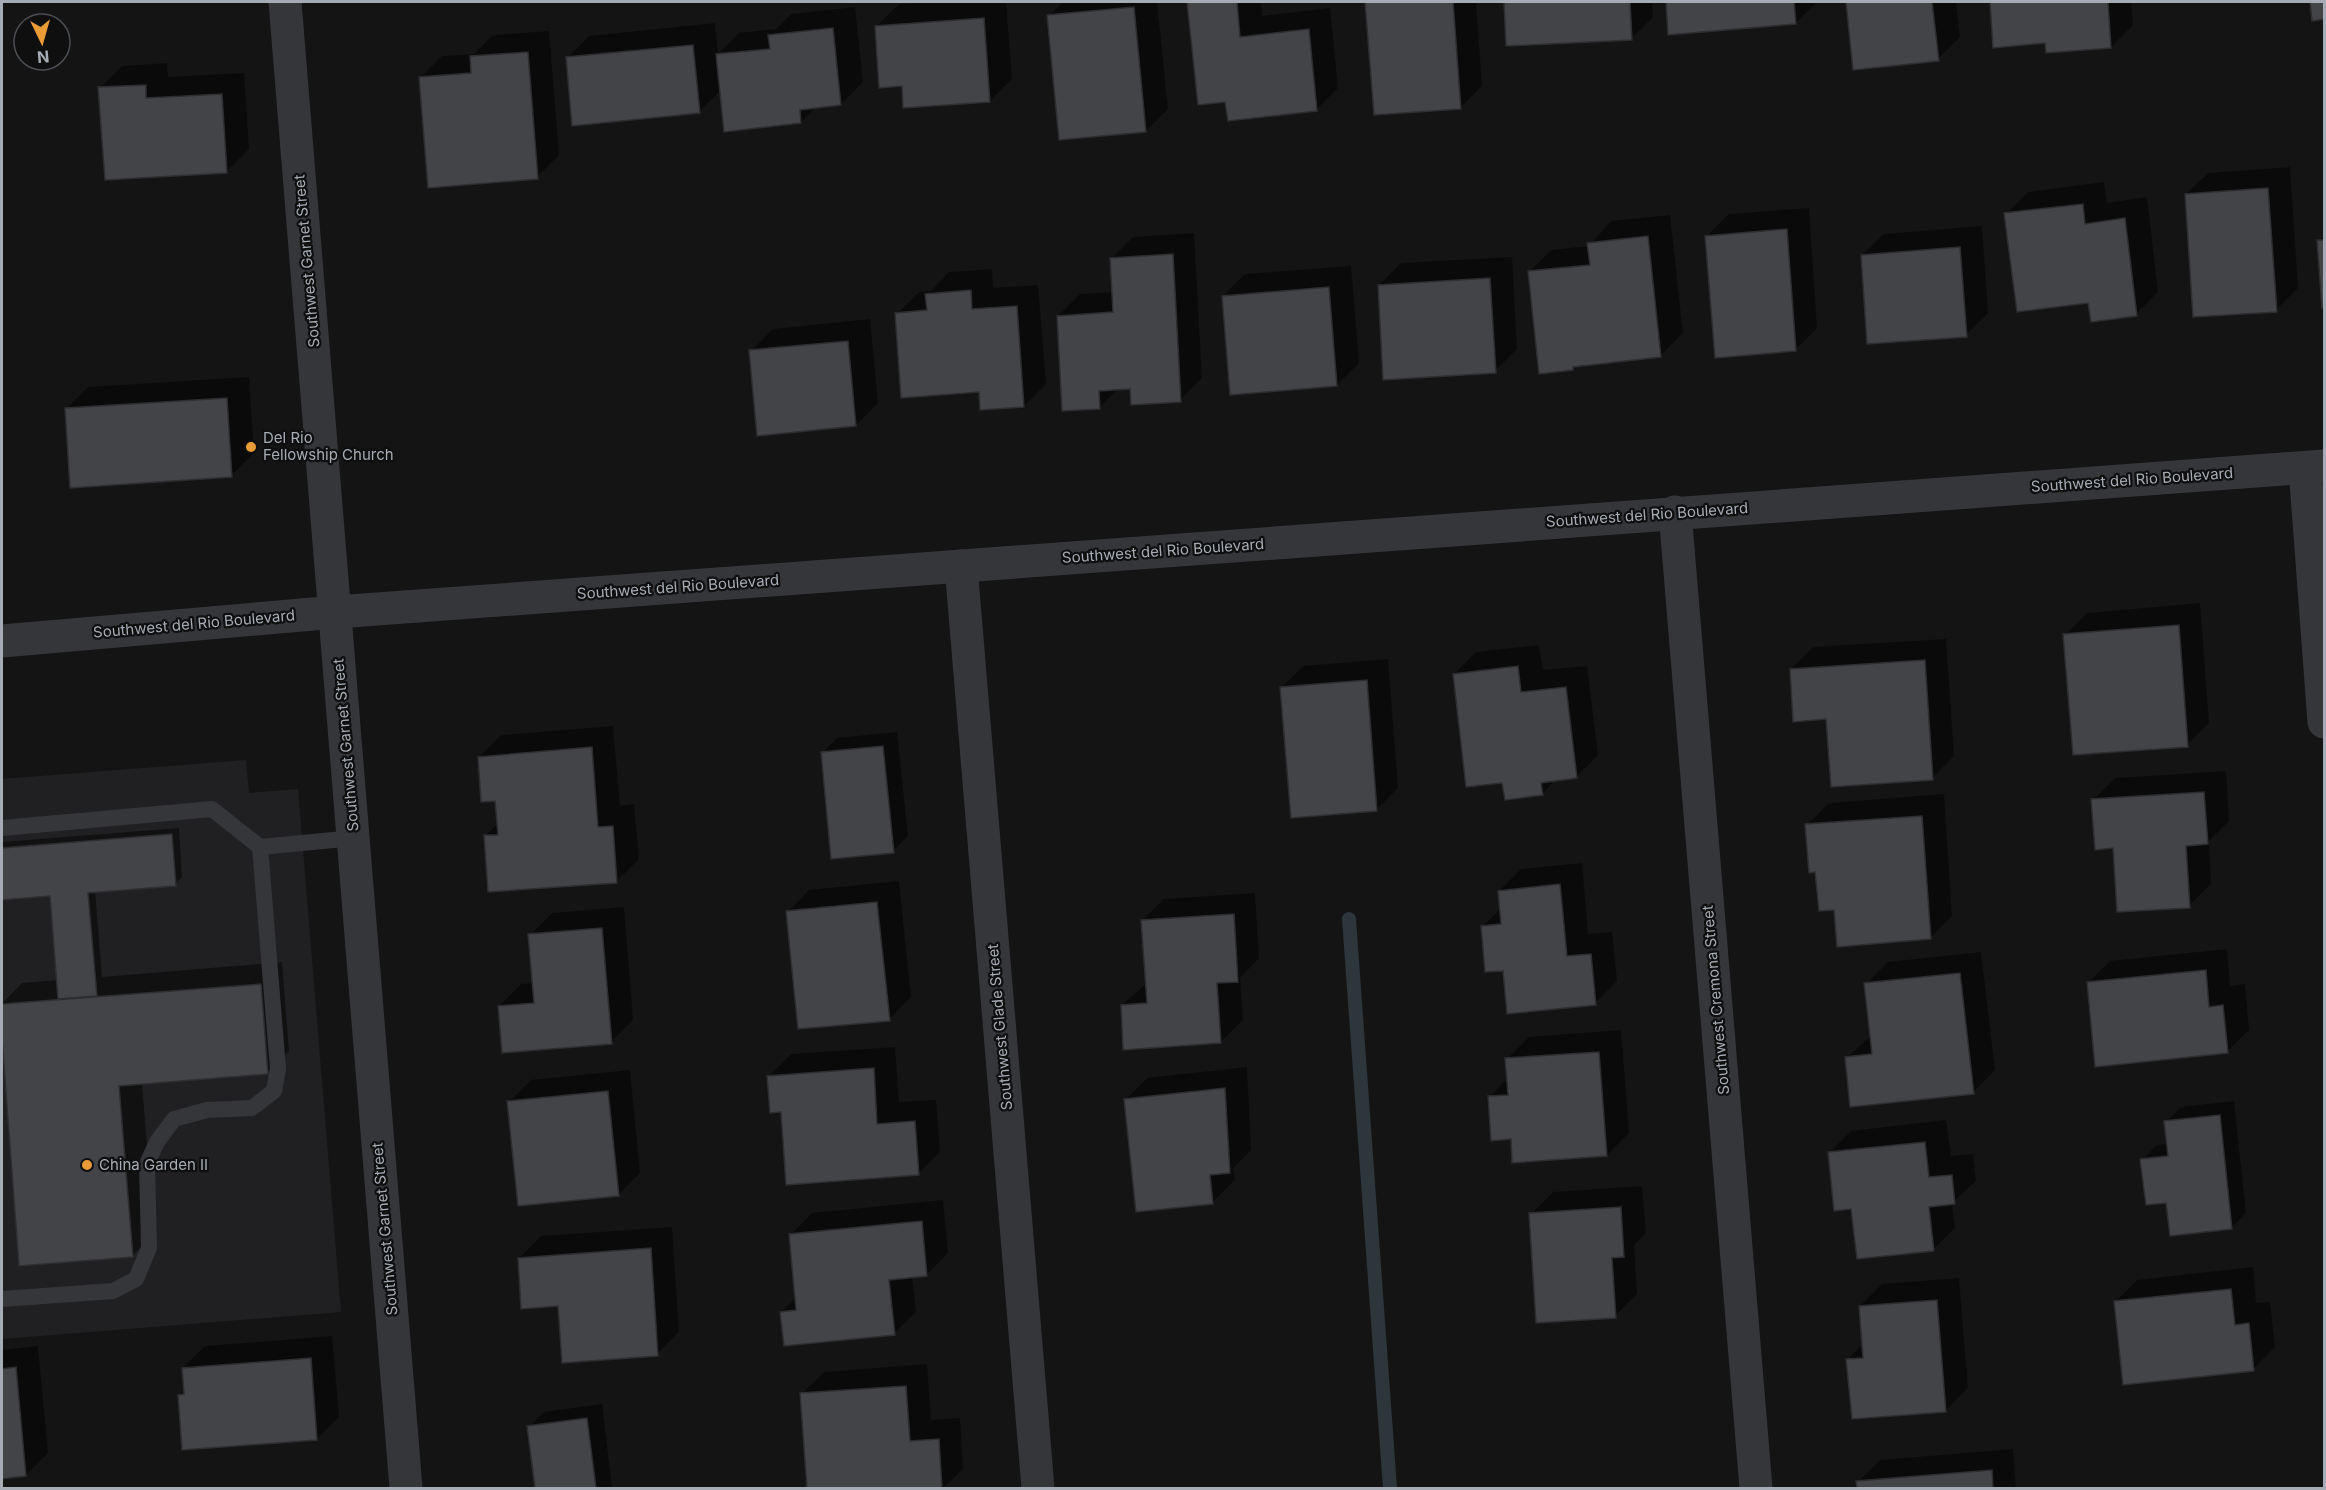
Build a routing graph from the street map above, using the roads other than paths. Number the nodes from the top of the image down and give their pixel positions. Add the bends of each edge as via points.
1 (285, 2) edge
2 (2315, 467) edge
3 (1675, 512) junction
4 (961, 566) junction
5 (336, 612) junction
6 (2, 641) edge
7 (2325, 722) edge
8 (2, 828) edge
9 (354, 838) junction
10 (260, 847) junction
11 (2, 1299) edge
12 (406, 1488) edge
13 (1038, 1488) edge
14 (1756, 1488) edge

1 - 5 street, Southwest Garnet Street
2 - 3 street, Southwest del Rio Boulevard
2 - 7 street
3 - 4 street, Southwest del Rio Boulevard
3 - 14 street, Southwest Cremona Street
4 - 5 street, Southwest del Rio Boulevard
4 - 13 street, Southwest Glade Street
5 - 6 street, Southwest del Rio Boulevard
5 - 9 street, Southwest Garnet Street
8 - 10 lane via 212,809
9 - 10 lane
9 - 12 street, Southwest Garnet Street
10 - 11 lane via 278,1069 274,1091 252,1108 207,1110 174,1119 157,1142 147,1164 149,1248 136,1279 113,1291

